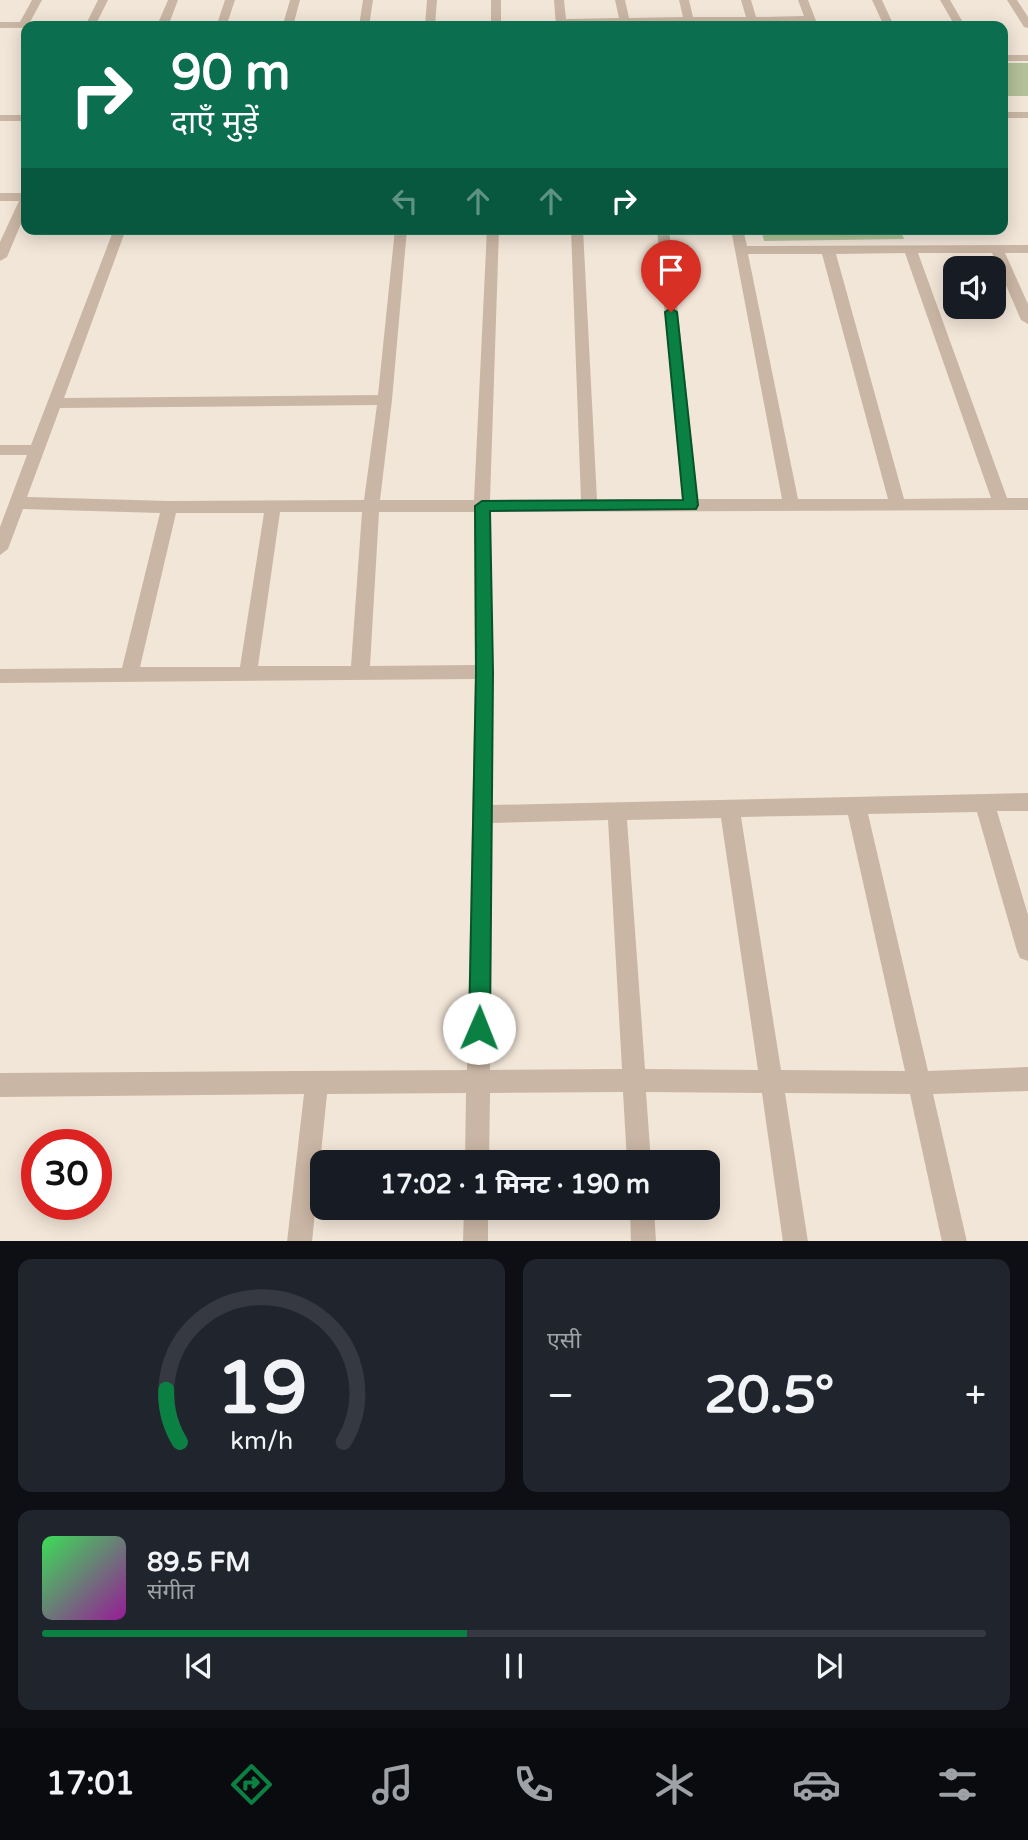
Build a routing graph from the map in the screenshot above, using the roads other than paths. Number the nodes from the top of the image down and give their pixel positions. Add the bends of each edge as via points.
1 (37, 0) edge
2 (103, 0) edge
3 (173, 0) edge
4 (230, 0) edge
5 (295, 0) edge
6 (368, 0) edge
7 (432, 0) edge
8 (496, 0) edge
9 (559, 0) edge
10 (621, 0) edge
11 (684, 0) edge
12 (747, 0) edge
13 (803, 0) edge
14 (877, 0) edge
15 (945, 0) edge
16 (1012, 0) edge
17 (752, 19) junction
18 (624, 20) junction
19 (25, 21) edge
20 (92, 21) edge
21 (165, 21) edge
22 (223, 21) edge
23 (289, 21) edge
24 (365, 21) edge
25 (430, 21) edge
26 (496, 21) edge
27 (561, 21) edge
28 (608, 21) edge
29 (646, 21) edge
30 (689, 21) edge
31 (720, 21) edge
32 (782, 21) edge
33 (810, 21) edge
34 (887, 21) edge
35 (957, 21) edge
36 (1027, 22) edge
37 (21, 25) edge
38 (0, 26) edge
39 (1008, 58) edge
40 (1028, 58) edge
41 (1008, 115) edge
42 (1028, 115) edge
43 (0, 118) edge
44 (21, 118) edge
45 (0, 197) edge
46 (21, 197) edge
47 (21, 209) edge
48 (118, 235) edge
49 (400, 235) edge
50 (493, 235) edge
51 (577, 235) edge
52 (664, 235) edge
53 (738, 235) edge
54 (1028, 248) edge
55 (910, 249) junction
56 (997, 249) junction
57 (741, 250) junction
58 (828, 250) junction
59 (0, 257) edge
60 (1028, 320) edge
61 (385, 400) junction
62 (55, 403) junction
63 (0, 450) edge
64 (37, 450) junction
65 (17, 503) junction
66 (1000, 504) junction
67 (1028, 504) edge
68 (691, 505) junction
69 (791, 505) junction
70 (898, 505) junction
71 (371, 506) junction
72 (482, 506) junction
73 (589, 506) junction
74 (169, 507) junction
75 (273, 507) junction
76 (5, 522) edge
77 (0, 549) edge
78 (484, 672) junction
79 (360, 673) junction
80 (248, 674) junction
81 (129, 675) junction
82 (0, 676) edge
83 (1028, 802) edge
84 (985, 804) junction
85 (856, 807) junction
86 (730, 810) junction
87 (617, 812) junction
88 (482, 814) junction
89 (1028, 951) edge
90 (1028, 1079) edge
91 (634, 1080) junction
92 (479, 1081) junction
93 (317, 1082) junction
94 (919, 1083) junction
95 (772, 1084) junction
96 (0, 1085) edge
97 (477, 1150) edge
98 (638, 1150) edge
99 (476, 1220) edge
100 (643, 1220) edge
101 (299, 1241) edge
102 (475, 1241) edge
103 (644, 1241) edge
104 (796, 1241) edge
105 (955, 1241) edge

1 - 19 street
2 - 20 street
3 - 21 street
4 - 22 street
5 - 23 street
6 - 24 street
7 - 25 street
8 - 26 street
9 - 27 street
10 - 18 street
11 - 30 street
12 - 17 street
13 - 33 street
14 - 34 street
15 - 35 street
16 - 36 street
17 - 31 street
17 - 32 street
18 - 28 street
18 - 29 street
37 - 38 street
39 - 40 street
41 - 42 street
43 - 44 street
45 - 46 street
47 - 59 street
48 - 62 street
49 - 61 street
50 - 72 street
51 - 73 street
52 - 68 street
53 - 57 street
54 - 56 street
55 - 56 street
55 - 58 street
55 - 66 street
56 - 60 street
57 - 58 street
57 - 69 street
58 - 70 street
61 - 62 street
61 - 71 street
62 - 64 street
63 - 64 street
64 - 65 street
65 - 74 street
65 - 76 street
66 - 67 street
66 - 70 street
68 - 69 street
68 - 73 street
69 - 70 street
71 - 72 street
71 - 75 street
71 - 79 street
72 - 73 street
72 - 78 street
74 - 75 street
74 - 81 street
75 - 80 street
76 - 77 street
78 - 79 street
78 - 88 street
79 - 80 street
80 - 81 street
81 - 82 street
83 - 84 street
84 - 85 street
84 - 89 street
85 - 86 street
85 - 94 street
86 - 87 street
86 - 95 street
87 - 88 street
87 - 91 street
88 - 92 street
90 - 94 street
91 - 92 street
91 - 95 street
91 - 98 street
92 - 93 street
92 - 97 street
93 - 96 street
93 - 101 street
94 - 95 street
94 - 105 street
95 - 104 street
99 - 102 street
100 - 103 street

